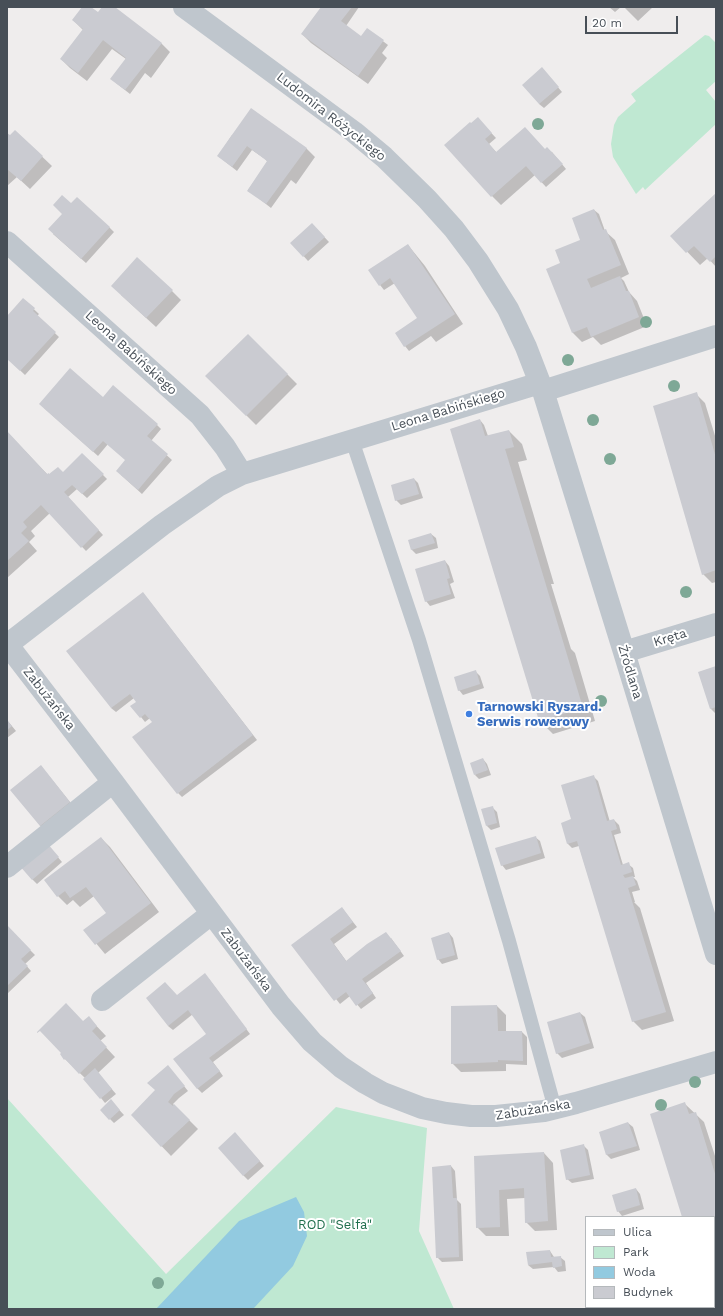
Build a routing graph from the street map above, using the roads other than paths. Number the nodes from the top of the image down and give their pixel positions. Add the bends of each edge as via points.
1 (184, 7) edge
2 (7, 242) edge
3 (716, 336) edge
4 (541, 387) junction
5 (352, 440) junction
6 (242, 474) junction
7 (716, 624) edge
8 (9, 651) edge
9 (624, 652) junction
10 (113, 782) junction
11 (7, 867) edge
12 (211, 914) junction
13 (716, 954) edge
14 (102, 1000) dead end
15 (716, 1062) edge
16 (555, 1108) junction

1 - 4 street, Ludomira Różyckiego via 369,143 427,199 466,245 499,293 518,328
2 - 6 street, Leona Babińskiego via 200,415
3 - 4 street, Leona Babińskiego
4 - 5 street, Leona Babińskiego
4 - 9 street, Źródlana
5 - 6 street, Leona Babińskiego
5 - 16 lane via 419,640 509,941
6 - 8 street, Leona Babińskiego via 218,486 162,524
7 - 9 street, Kręta
8 - 10 street, Zabużańska
9 - 13 street, Źródlana
10 - 11 street
10 - 12 street, Zabużańska
12 - 14 street
12 - 16 street, Zabużańska via 281,1006 312,1042 341,1067 365,1083 400,1100 446,1113 471,1116 518,1115
15 - 16 street, Zabużańska

